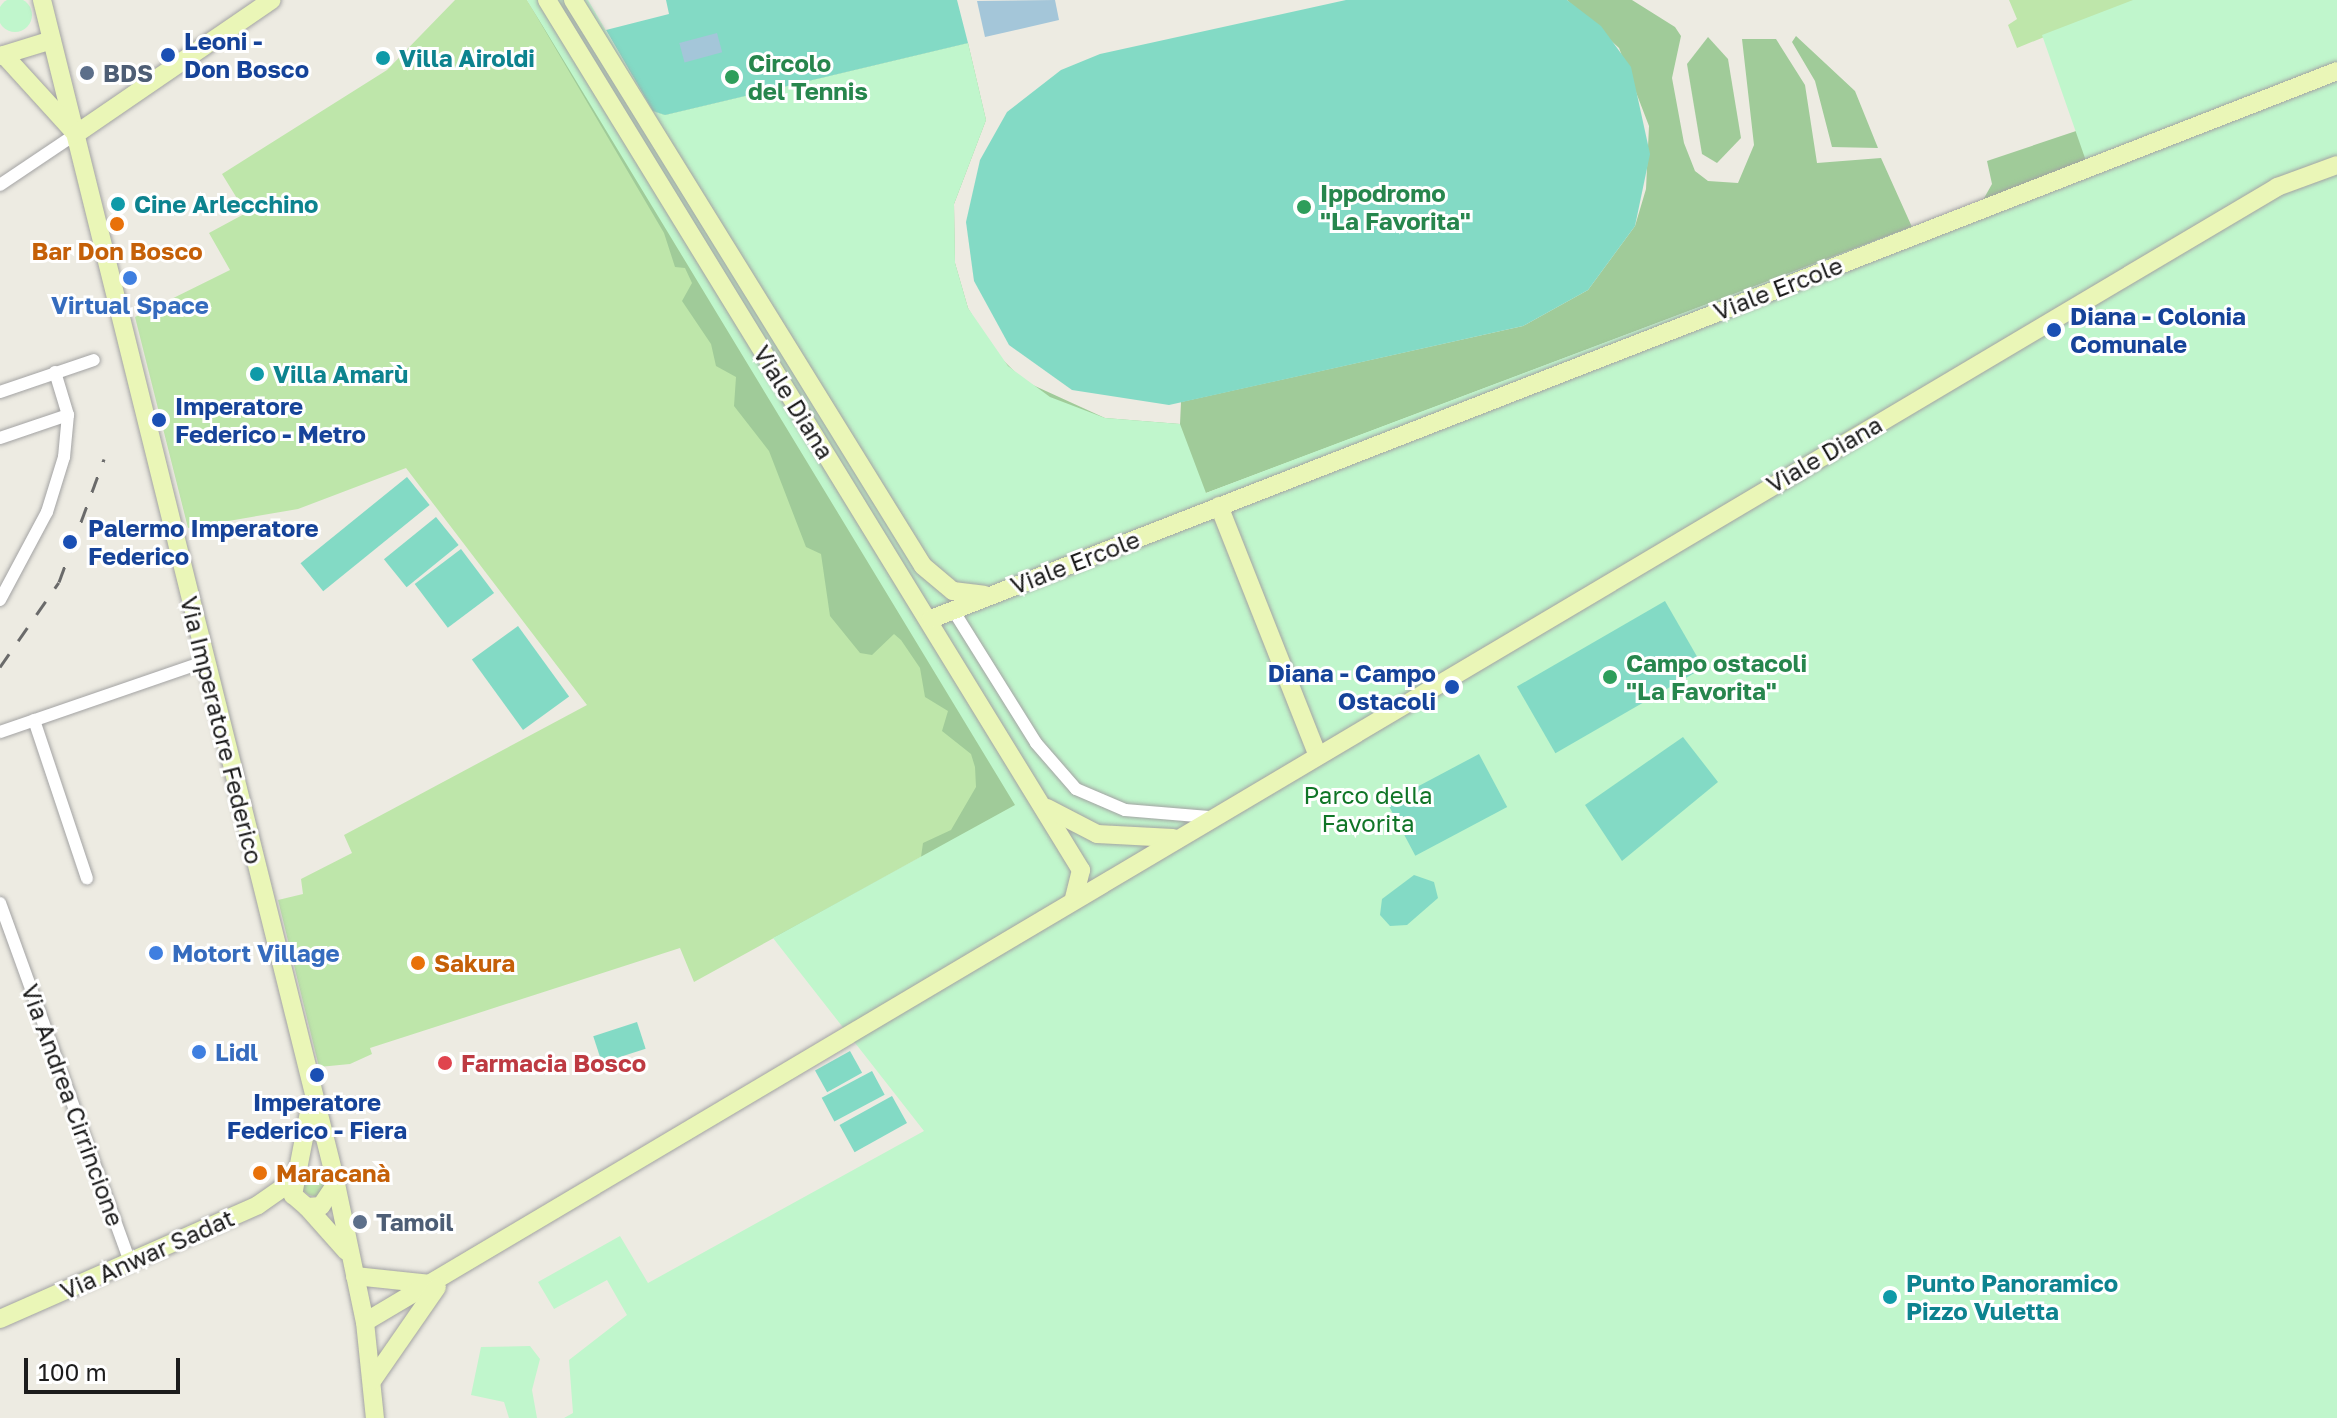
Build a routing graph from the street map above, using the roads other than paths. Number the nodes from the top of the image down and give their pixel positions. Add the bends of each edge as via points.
1 (42, 0) edge
2 (272, 0) edge
3 (547, 0) edge
4 (573, 0) edge
5 (52, 40) junction
6 (1, 53) edge
7 (2337, 71) edge
8 (76, 134) junction
9 (2337, 165) edge
10 (0, 185) edge
11 (94, 360) dead end
12 (55, 372) junction
13 (0, 392) edge
14 (68, 415) junction
15 (0, 438) edge
16 (1219, 506) junction
17 (991, 595) junction
18 (0, 600) edge
19 (953, 610) junction
20 (931, 619) junction
21 (206, 661) junction
22 (34, 720) junction
23 (0, 732) edge
24 (1317, 754) junction
25 (1041, 804) junction
26 (1216, 816) junction
27 (1180, 837) junction
28 (87, 878) dead end
29 (0, 903) edge
30 (1070, 903) junction
31 (12, 937) junction
32 (0, 945) edge
33 (311, 1092) junction
34 (295, 1174) junction
35 (335, 1179) junction
36 (307, 1207) junction
37 (130, 1262) junction
38 (353, 1268) junction
39 (441, 1281) junction
40 (0, 1319) edge
41 (365, 1322) junction
42 (372, 1381) junction
43 (375, 1418) edge

1 - 5 street, Via Imperatore Federico
2 - 8 street
3 - 20 street, Viale Diana
4 - 17 street, Viale Diana via 923,566 953,591
5 - 6 street
5 - 8 street, Via Imperatore Federico
6 - 8 street
7 - 16 street, Viale Ercole
8 - 10 street
8 - 21 street, Via Imperatore Federico
9 - 24 street, Viale Diana via 2277,187
11 - 12 street
12 - 13 street
12 - 14 street
14 - 15 street
14 - 18 street via 47,512
16 - 17 street, Viale Ercole
16 - 24 street
17 - 19 street, Viale Ercole
19 - 20 street, Viale Ercole
19 - 26 street via 1036,743 1076,789 1125,810
20 - 25 street, Viale Diana
21 - 22 street
21 - 33 street, Via Imperatore Federico
22 - 23 street
22 - 28 street
24 - 26 street, Viale Diana
25 - 27 street via 1097,834
25 - 30 street, Viale Diana via 1083,877
26 - 27 street, Viale Diana
27 - 30 street, Viale Diana
29 - 31 street, Via Andrea Cirrincione
30 - 39 street
31 - 32 street
31 - 37 street, Via Andrea Cirrincione
33 - 34 street
33 - 35 street, Via Imperatore Federico
34 - 35 street via 318,1163
34 - 36 street
34 - 37 street, Via Anwar Sadat via 258,1205
35 - 36 street via 327,1203
35 - 38 street, Via Imperatore Federico
36 - 38 street
37 - 40 street, Via Anwar Sadat
38 - 39 street via 420,1286
38 - 41 street, Via Imperatore Federico
39 - 41 street
39 - 42 street
41 - 42 street, Via Imperatore Federico
42 - 43 street, Via Imperatore Federico

